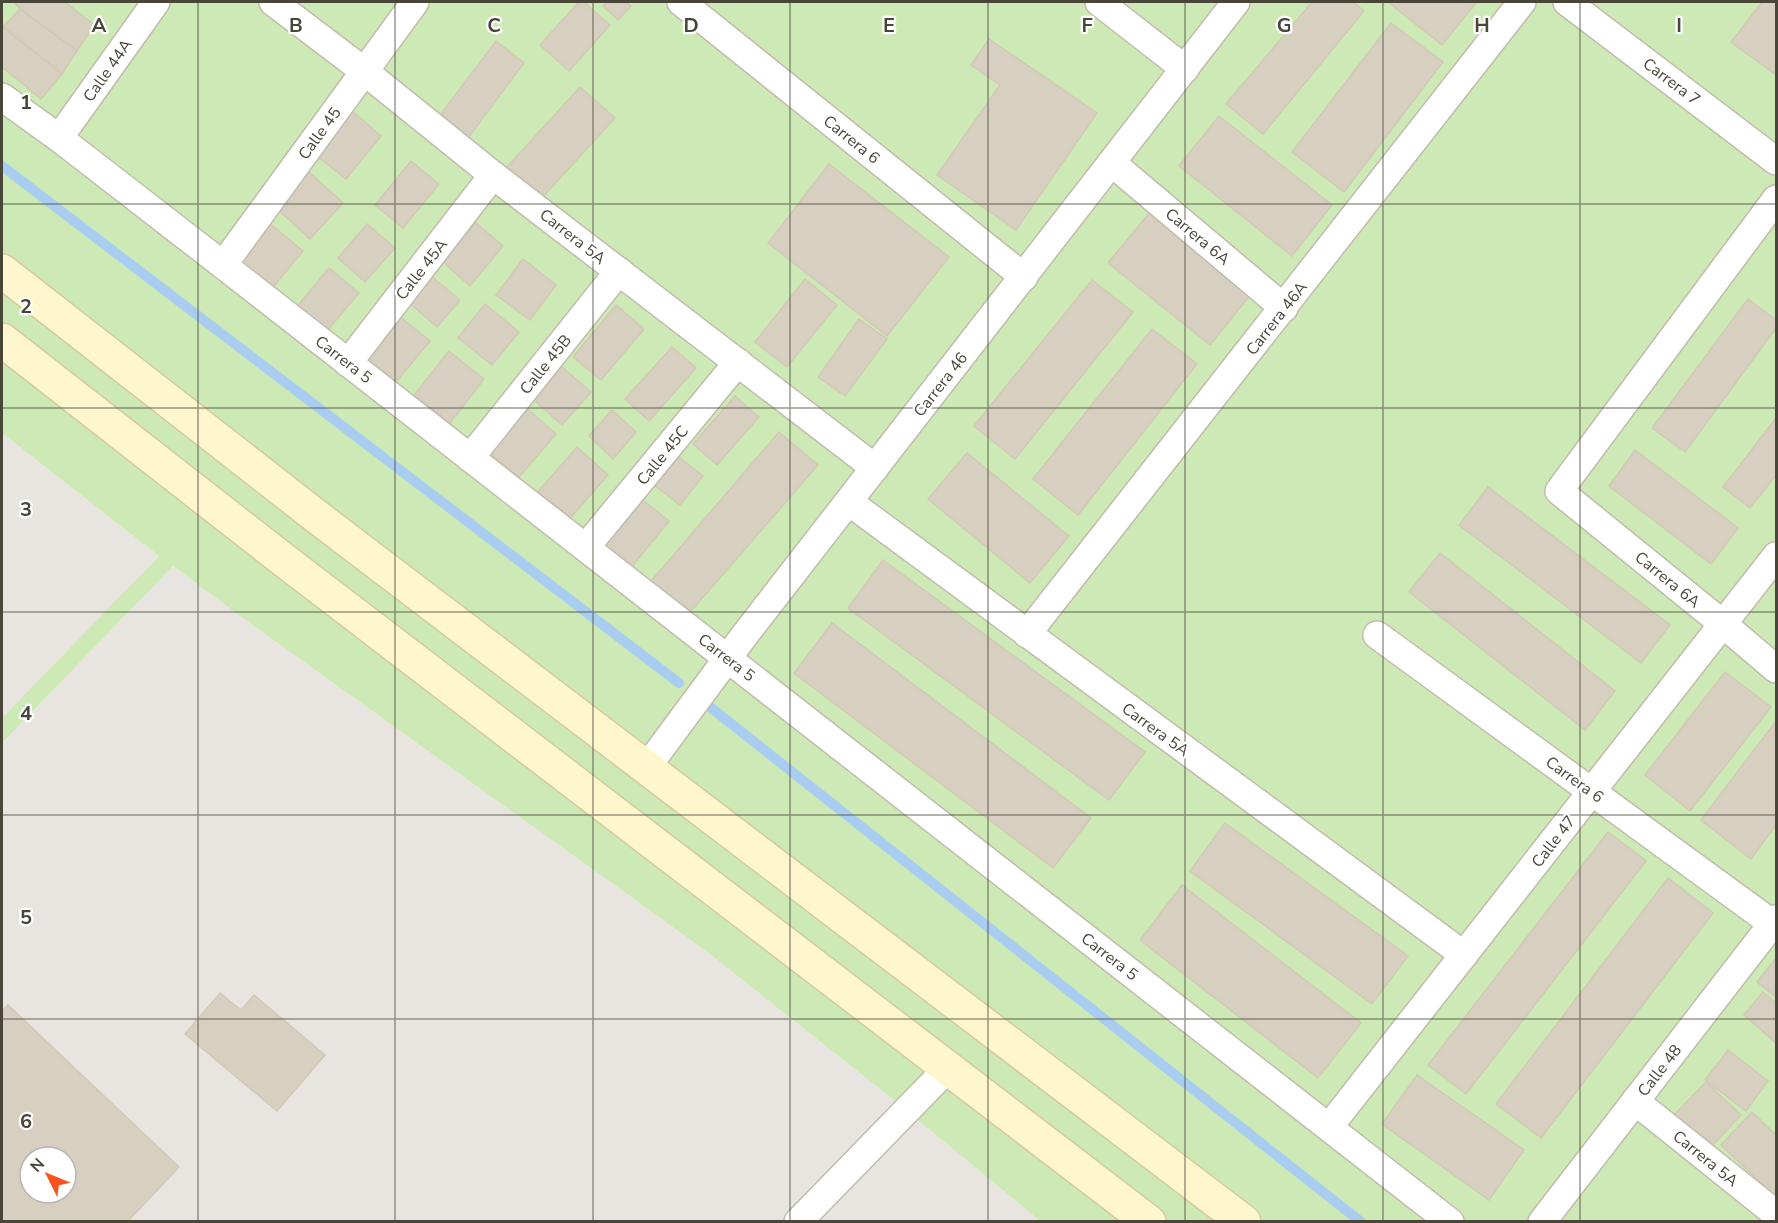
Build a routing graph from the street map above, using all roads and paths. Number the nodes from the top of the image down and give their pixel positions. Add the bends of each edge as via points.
1 (156, 2) edge
2 (273, 2) edge
3 (415, 2) edge
4 (681, 2) edge
5 (1099, 2) edge
6 (1236, 2) edge
7 (1522, 2) edge
8 (1567, 2) edge
9 (1185, 69) junction
10 (364, 71) junction
11 (2, 97) edge
12 (59, 138) junction
13 (1776, 161) edge
14 (1112, 163) junction
15 (493, 175) junction
16 (1776, 200) edge
17 (223, 265) junction
18 (2, 271) edge
19 (619, 271) junction
20 (1024, 277) junction
21 (1284, 308) junction
22 (2, 340) edge
23 (738, 362) junction
24 (348, 363) junction
25 (470, 458) junction
26 (875, 468) junction
27 (849, 502) junction
28 (586, 547) junction
29 (1776, 556) edge
30 (1723, 624) junction
31 (1027, 634) junction
32 (1377, 635) dead end
33 (728, 658) junction
34 (1776, 669) edge
35 (647, 767) junction
36 (1592, 791) junction
37 (1774, 921) edge
38 (1464, 956) junction
39 (947, 1069) junction
40 (1635, 1101) junction
41 (1329, 1127) junction
42 (1776, 1214) edge
43 (798, 1221) edge
44 (1149, 1221) edge
45 (1244, 1221) edge
46 (1450, 1221) edge
47 (1542, 1221) edge

1 - 12 street, Calle 44A
2 - 10 street, Carrera 5A
3 - 10 street, Calle 45
4 - 20 street, Carrera 6
5 - 9 street
6 - 9 street, Carrera 46
7 - 21 street, Carrera 46A
8 - 13 street, Carrera 7
9 - 14 street, Carrera 46
10 - 15 street, Carrera 5A
10 - 17 street, Calle 45
11 - 12 street, Carrera 5
12 - 17 street, Carrera 5
14 - 20 street, Carrera 46
14 - 21 street, Carrera 6A
15 - 19 street, Carrera 5A
15 - 24 street, Calle 45A
16 - 30 street, Carrera 6A via 1559,491
17 - 24 street, Carrera 5
18 - 35 main road
19 - 23 street, Carrera 5A
19 - 25 street, Calle 45B
20 - 26 street, Carrera 46
21 - 31 street, Carrera 46A
22 - 39 main road
23 - 26 street, Carrera 5A
23 - 28 street, Calle 45C
24 - 25 street, Carrera 5
25 - 28 street, Carrera 5
26 - 27 street, Carrera 46
27 - 31 street, Carrera 5A
27 - 33 street, Carrera 46
28 - 33 street, Carrera 5
29 - 30 street, Calle 47
30 - 34 street, Carrera 6A
30 - 36 street, Calle 47
31 - 38 street, Carrera 5A
32 - 36 street, Carrera 6
33 - 35 street, Carrera 46
33 - 41 street, Carrera 5
35 - 45 main road
36 - 37 street, Carrera 6
36 - 38 street, Calle 47
37 - 40 street, Calle 48
38 - 41 street, Calle 47
39 - 43 street
39 - 44 main road
40 - 42 street, Carrera 5A
40 - 47 street, Calle 48
41 - 46 street, Carrera 5

